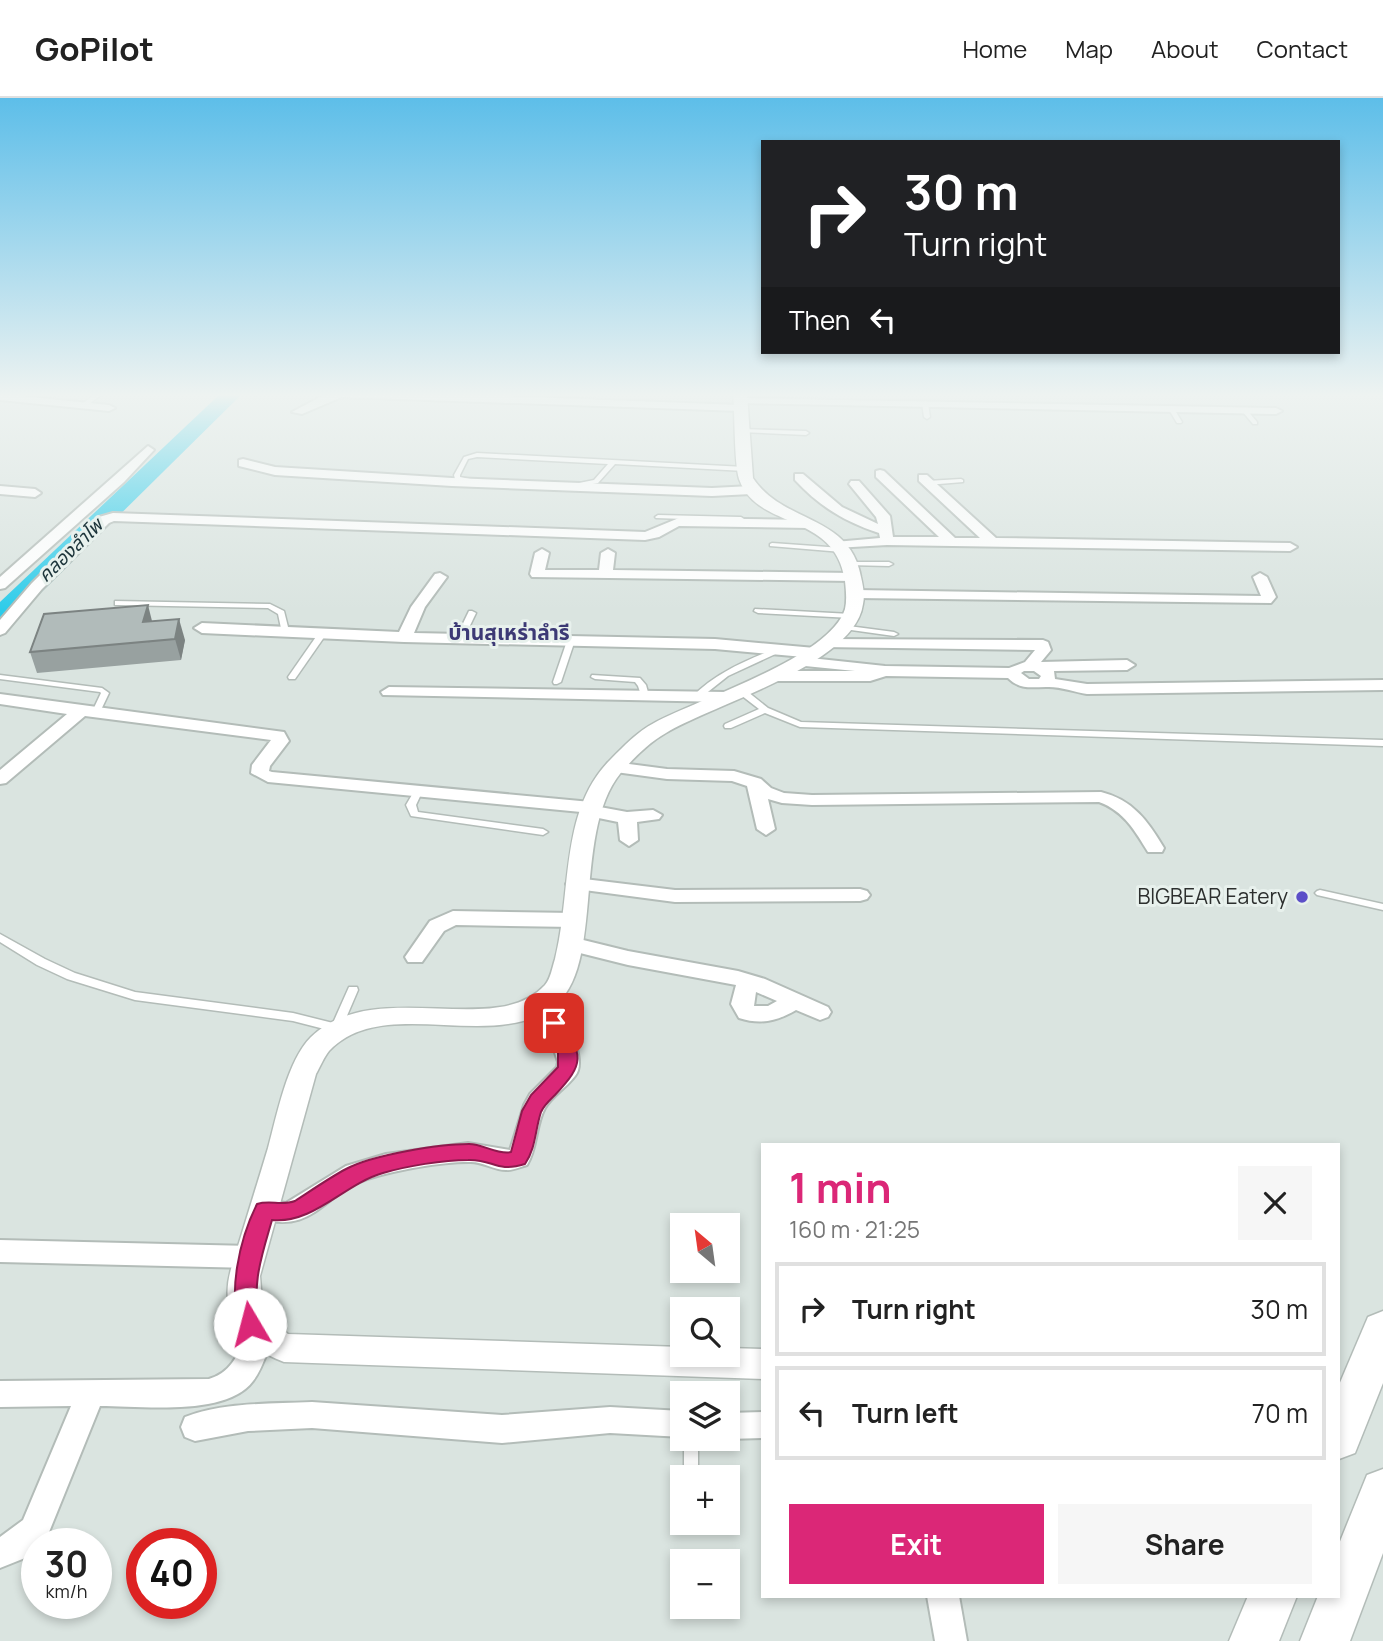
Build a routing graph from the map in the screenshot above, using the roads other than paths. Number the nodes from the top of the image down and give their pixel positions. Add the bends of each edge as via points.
1 (133, 466) edge
2 (255, 466) edge
3 (462, 466) edge
4 (610, 466) edge
5 (645, 466) edge
6 (746, 466) edge
7 (880, 474) dead end
8 (799, 477) dead end
9 (748, 479) junction
10 (925, 481) joint
11 (961, 481) dead end
12 (855, 484) dead end
13 (0, 490) edge
14 (35, 493) dead end
15 (658, 517) dead end
16 (806, 523) junction
17 (886, 536) junction
18 (951, 541) junction
19 (992, 541) junction
20 (772, 545) dead end
21 (1290, 547) dead end
22 (542, 553) dead end
23 (608, 553) dead end
24 (889, 564) dead end
25 (605, 575) junction
26 (440, 577) dead end
27 (1260, 577) dead end
28 (848, 582) junction
29 (0, 584) edge
30 (118, 603) dead end
31 (10, 610) edge
32 (758, 611) dead end
33 (472, 613) dead end
34 (202, 628) dead end
35 (0, 630) edge
36 (285, 631) junction
37 (323, 633) junction
38 (894, 634) dead end
39 (404, 637) junction
40 (460, 638) junction
41 (570, 640) junction
42 (781, 649) junction
43 (814, 653) junction
44 (1127, 665) dead end
45 (1033, 666) junction
46 (885, 671) junction
47 (1013, 673) junction
48 (771, 676) junction
49 (0, 677) edge
50 (292, 677) dead end
51 (596, 677) dead end
52 (557, 682) dead end
53 (1046, 682) junction
54 (1383, 685) edge
55 (389, 692) dead end
56 (732, 693) junction
57 (645, 696) junction
58 (696, 697) junction
59 (0, 699) edge
60 (765, 710) junction
61 (89, 711) junction
62 (728, 726) dead end
63 (1383, 743) edge
64 (0, 761) edge
65 (19, 762) junction
66 (614, 767) junction
67 (0, 779) edge
68 (755, 783) junction
69 (419, 790) junction
70 (591, 809) junction
71 (653, 815) dead end
72 (627, 818) junction
73 (766, 829) dead end
74 (543, 832) dead end
75 (629, 840) dead end
76 (1156, 848) dead end
77 (576, 884) junction
78 (1320, 893) dead end
79 (860, 895) dead end
80 (1383, 906) edge
81 (573, 933) junction
82 (0, 937) edge
83 (668, 955) dead end
84 (415, 957) dead end
85 (748, 981) junction
86 (352, 990) dead end
87 (543, 1001) junction
88 (794, 1001) junction
89 (820, 1012) dead end
90 (341, 1028) junction
91 (264, 1210) junction
92 (0, 1251) edge
93 (251, 1257) junction
94 (1383, 1330) edge
95 (260, 1336) junction
96 (761, 1364) edge
97 (1350, 1382) edge
98 (91, 1393) junction
99 (0, 1394) edge
100 (670, 1423) edge
101 (761, 1424) edge
102 (740, 1425) edge
103 (195, 1427) dead end
104 (1340, 1433) edge
105 (1383, 1491) edge
106 (0, 1553) edge
107 (943, 1598) edge
108 (1272, 1598) edge
109 (951, 1641) edge
110 (1254, 1641) edge
111 (1325, 1641) edge

1 - 29 street
2 - 9 street via 452,482 712,492
3 - 4 lane via 457,478 586,485 596,482
5 - 9 lane
6 - 9 street
7 - 18 street
8 - 17 street via 836,511
9 - 16 street via 768,504
10 - 11 lane
10 - 19 street
12 - 17 street via 883,516
13 - 14 street
15 - 16 lane
16 - 28 street
16 - 31 street via 679,522 645,536 113,516
17 - 18 street
17 - 28 street
18 - 19 street
19 - 21 street
20 - 28 lane
22 - 25 street via 537,574
23 - 25 street
24 - 28 lane
25 - 28 street
26 - 39 street
27 - 28 street via 1269,597 1266,600
28 - 32 lane
28 - 38 lane
28 - 43 street
30 - 36 lane via 270,606 281,613
31 - 35 street
33 - 40 lane
34 - 36 street
36 - 37 street
37 - 39 street
37 - 50 lane
39 - 40 street
40 - 41 street
41 - 42 street
41 - 52 lane
42 - 43 street
42 - 58 lane via 715,678
43 - 45 street via 1043,645
43 - 46 street
43 - 48 street
44 - 45 street
45 - 47 street
45 - 53 street via 1047,672
46 - 47 street
46 - 48 street via 870,676
47 - 53 street via 1026,683
48 - 56 street
49 - 61 lane via 105,692
51 - 57 lane via 637,680
53 - 54 street via 1098,690
55 - 57 street
56 - 58 street
56 - 60 lane
56 - 66 street via 653,732
57 - 58 street
59 - 61 street
60 - 62 lane
60 - 63 lane via 811,725
61 - 65 street
61 - 69 street via 278,736 280,741 261,765 260,773 268,776
64 - 65 street
65 - 67 street
66 - 68 street via 722,775
66 - 70 street
68 - 73 street
68 - 76 street via 782,798 813,800 1101,797 1126,808 1141,822
69 - 70 street
69 - 74 lane via 411,805 414,814
70 - 72 street
70 - 77 street
71 - 72 street
72 - 75 street
77 - 79 street via 675,895
77 - 81 street
78 - 80 lane
81 - 83 street
81 - 84 street via 453,918 437,926
81 - 85 street via 628,958
81 - 87 street via 560,986
82 - 90 lane via 71,976 135,996 293,1017
85 - 88 street
85 - 88 street via 742,1004 747,1013 771,1014
86 - 90 lane
87 - 90 street via 523,1012 498,1017 387,1016
87 - 91 street via 569,1062 532,1111 518,1158 505,1161 468,1152 386,1164 355,1173 303,1207 287,1213
88 - 89 street
90 - 91 street via 319,1045 303,1074
91 - 93 street
92 - 93 street
93 - 95 street via 245,1276 245,1307
94 - 97 main road
95 - 96 street via 284,1348
95 - 98 street via 246,1373 224,1387
97 - 104 main road
98 - 99 street
98 - 106 street via 34,1531
100 - 103 street via 610,1420 502,1429 312,1415 248,1418
101 - 102 street
105 - 111 main road
107 - 109 street
108 - 110 main road

